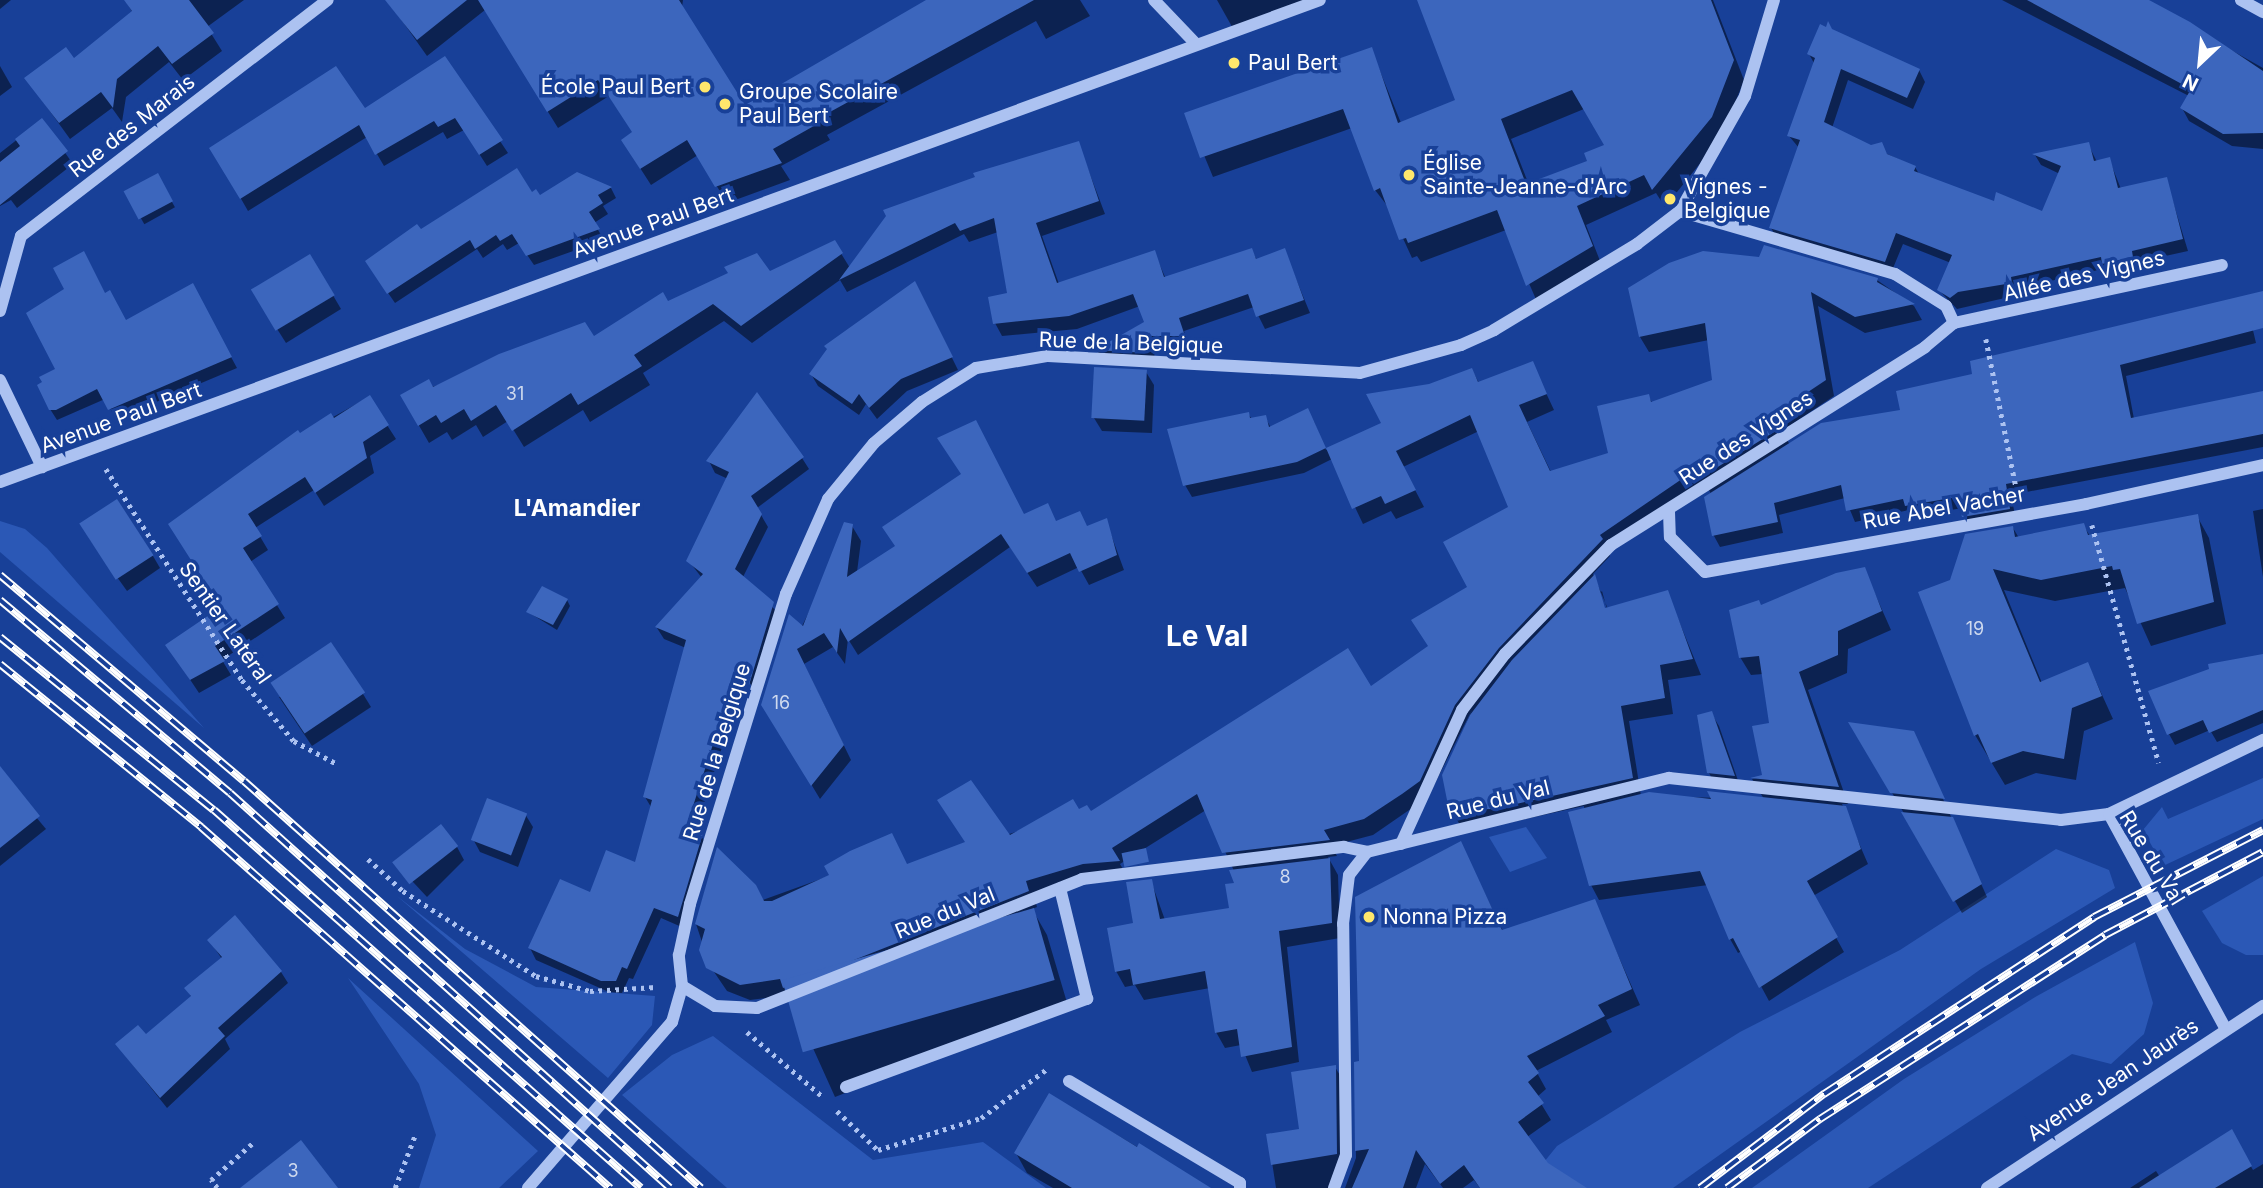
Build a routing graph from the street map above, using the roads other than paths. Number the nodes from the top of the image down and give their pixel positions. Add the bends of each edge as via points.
1 (328, 0) edge
2 (1154, 0) edge
3 (1320, 0) edge
4 (1774, 0) edge
5 (2241, 0) edge
6 (2263, 12) edge
7 (1196, 44) junction
8 (1680, 211) junction
9 (2222, 265) dead end
10 (0, 311) edge
11 (1954, 323) junction
12 (0, 380) edge
13 (2263, 466) edge
14 (42, 467) junction
15 (0, 482) edge
16 (1669, 512) junction
17 (2263, 740) edge
18 (2109, 814) junction
19 (1401, 844) junction
20 (1367, 852) junction
21 (1060, 888) junction
22 (682, 986) junction
23 (2263, 1006) edge
24 (2225, 1028) junction
25 (1069, 1081) road end
26 (846, 1087) dead end
27 (528, 1188) edge
28 (1240, 1188) edge
29 (1334, 1188) edge
30 (1987, 1188) edge

1 - 10 street, Rue des Marais via 21,236
2 - 7 street
3 - 7 street, Avenue Paul Bert
4 - 8 street, Rue de la Belgique via 1745,96
5 - 6 street
7 - 14 street, Avenue Paul Bert
8 - 11 street via 1895,274 1946,306
8 - 22 street, Rue de la Belgique via 1637,244 1494,330 1461,345 1360,373 1048,356 976,368 922,402 874,443 828,499 786,594 690,904 679,955
9 - 11 street, Allée des Vignes
11 - 16 street, Rue des Vignes
12 - 14 street
13 - 16 street, Rue Abel Vacher via 2086,504 1705,572 1670,537
14 - 15 street, Avenue Paul Bert
16 - 19 street, Rue des Vignes via 1612,545 1505,654 1462,710
17 - 18 street
18 - 19 street, Rue du Val via 2061,820 1669,778
18 - 24 street, Rue du Val
19 - 20 street, Rue du Val
20 - 21 street, Rue du Val via 1344,847 1082,879
20 - 29 street via 1349,875 1343,924 1346,1155
21 - 22 street, Rue du Val via 757,1008 715,1006
21 - 26 street via 1087,999
22 - 27 street, Rue de la Belgique via 672,1022
23 - 24 street, Avenue Jean Jaurès
24 - 30 street, Avenue Jean Jaurès
25 - 28 street via 1240,1183

